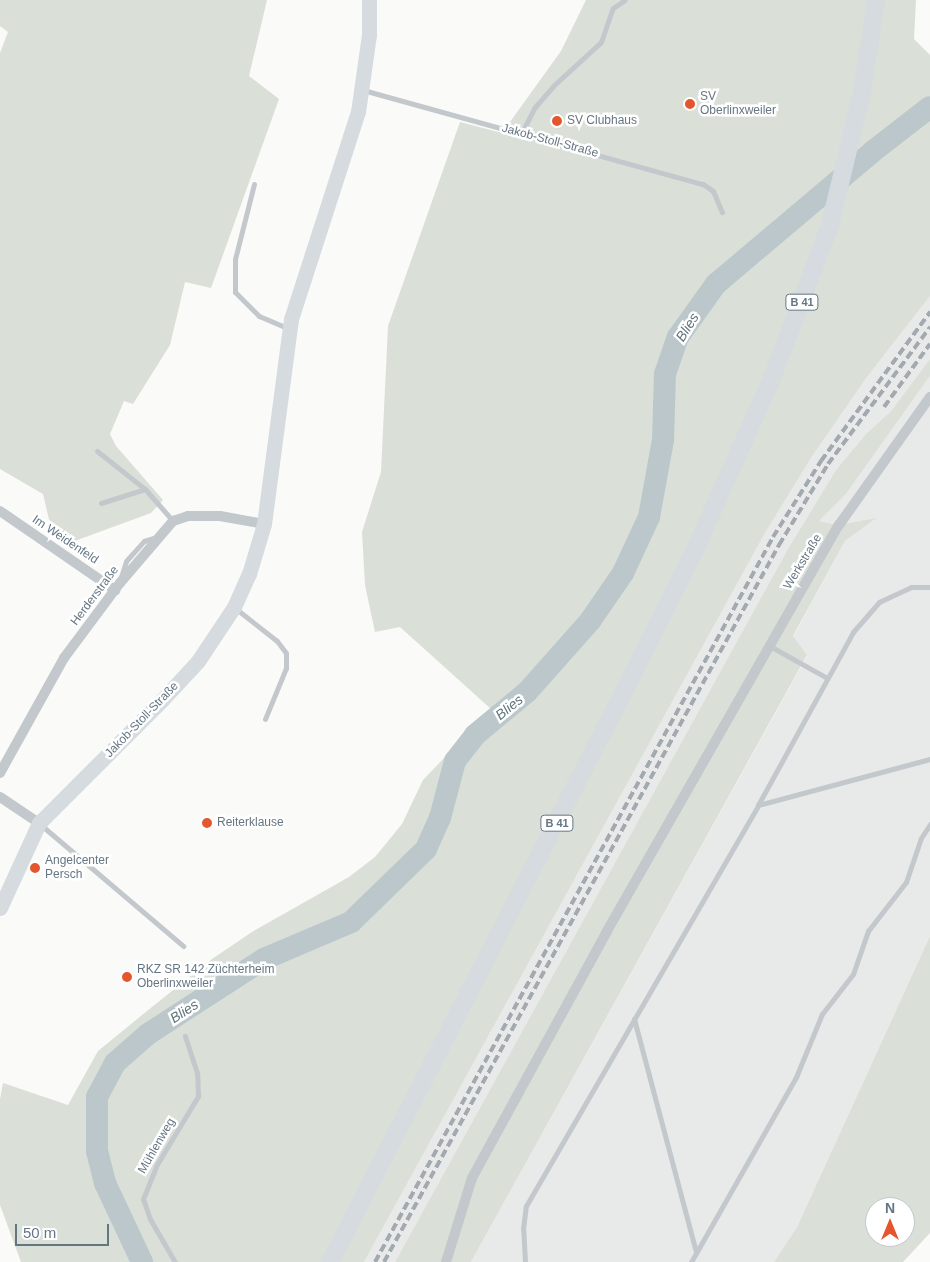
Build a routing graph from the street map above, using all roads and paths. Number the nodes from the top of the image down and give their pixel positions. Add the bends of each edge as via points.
1 (369, 0) edge
2 (625, 0) edge
3 (876, 0) edge
4 (363, 90) junction
5 (521, 134) junction
6 (254, 184) dead end
7 (722, 212) dead end
8 (289, 329) junction
9 (930, 396) edge
10 (97, 451) dead end
11 (144, 489) junction
12 (101, 503) dead end
13 (0, 511) edge
14 (173, 521) junction
15 (264, 524) junction
16 (117, 586) junction
17 (930, 587) edge
18 (234, 607) junction
19 (768, 645) junction
20 (827, 678) junction
21 (264, 719) dead end
22 (930, 760) edge
23 (0, 773) edge
24 (0, 797) edge
25 (758, 805) junction
26 (38, 823) junction
27 (930, 824) edge
28 (0, 908) edge
29 (183, 946) dead end
30 (634, 1018) junction
31 (185, 1036) dead end
32 (696, 1252) junction
33 (175, 1262) edge
34 (330, 1262) edge
35 (446, 1262) edge
36 (525, 1262) edge
37 (691, 1262) edge

1 - 4 main road, Jakob-Stoll-Straße
2 - 5 lane via 613,8 602,42 553,86 535,107
3 - 34 highway, B 41 via 849,151 830,225 772,378 693,554
4 - 5 lane, Jakob-Stoll-Straße
4 - 8 main road, Jakob-Stoll-Straße
5 - 7 lane, Jakob-Stoll-Straße via 703,184 713,191
6 - 8 lane via 235,259 236,292 259,316
8 - 15 main road, Jakob-Stoll-Straße
9 - 19 street, Werkstraße via 839,526
10 - 11 lane
11 - 12 lane
11 - 14 lane
13 - 16 street, Im Weidenfeld
14 - 15 street via 188,516 220,516
14 - 16 street, Herderstraße
15 - 18 main road, Jakob-Stoll-Straße via 249,574
16 - 23 street, Herderstraße via 64,658
17 - 20 lane via 911,588 879,602 854,632
18 - 21 lane via 277,641 286,653 286,668
18 - 26 main road, Jakob-Stoll-Straße via 208,647 162,700
19 - 20 lane
19 - 35 street, Werkstraße via 472,1178
20 - 25 lane
22 - 25 lane
24 - 26 street
25 - 30 lane
26 - 28 main road, Jakob-Stoll-Straße
26 - 29 lane
27 - 32 lane via 921,838 906,882 868,931 853,974 822,1014 796,1078
30 - 32 lane
30 - 36 lane via 526,1206 523,1229
31 - 33 lane, Mühlenweg via 197,1073 198,1096 156,1166 143,1199 150,1220
32 - 37 lane

